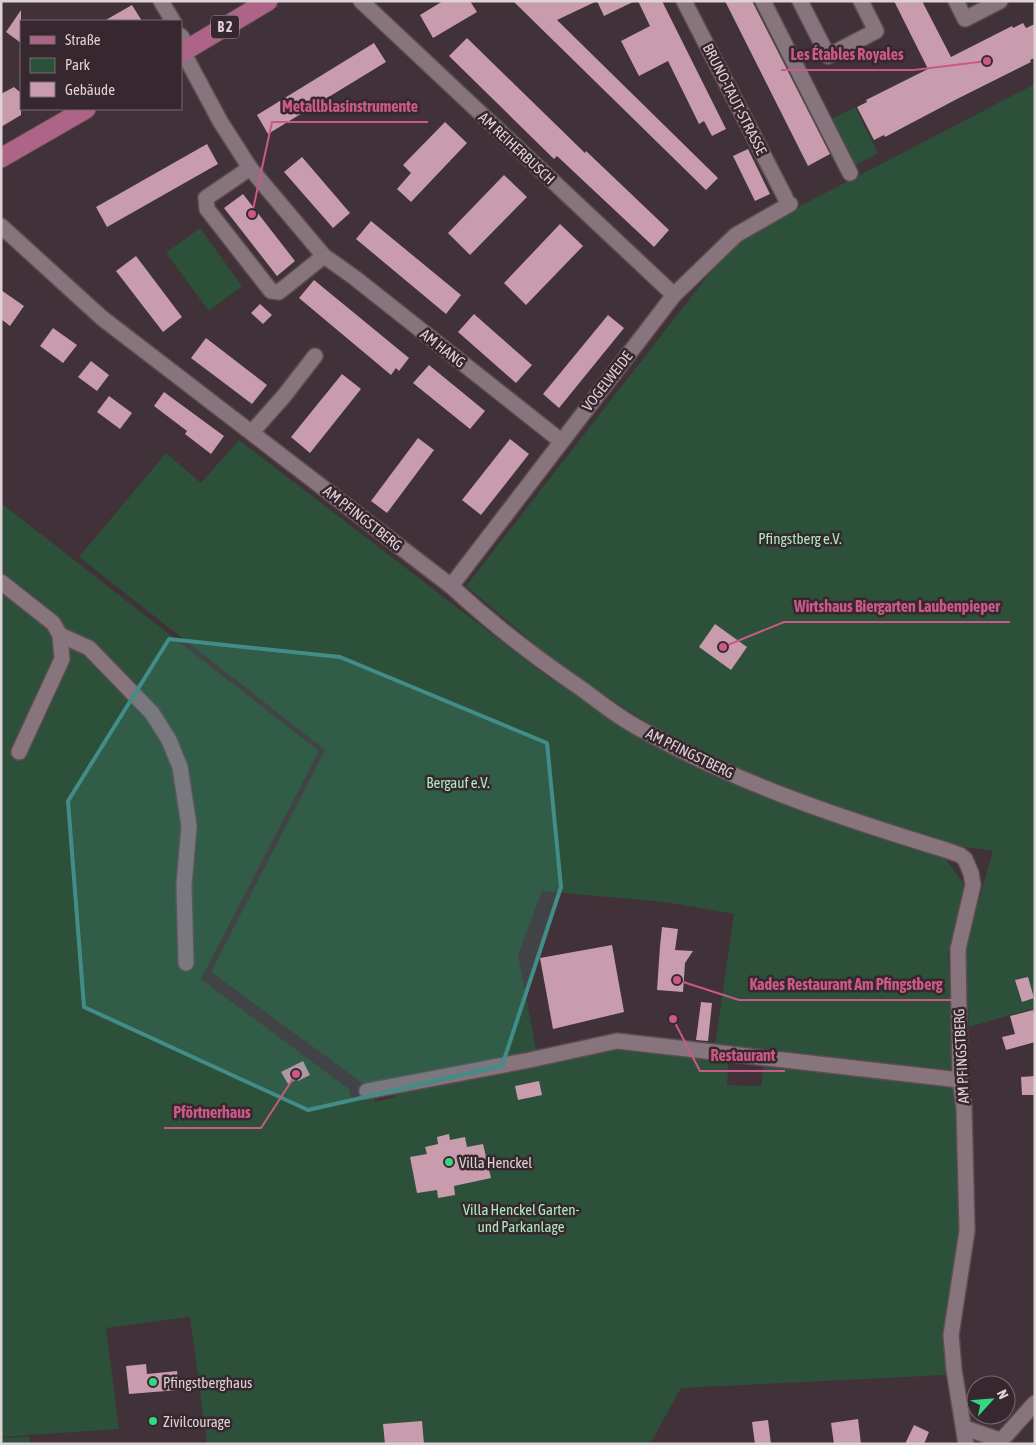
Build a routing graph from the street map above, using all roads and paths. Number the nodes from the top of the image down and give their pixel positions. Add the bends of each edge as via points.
1 (161, 1) edge
2 (268, 1) edge
3 (361, 1) edge
4 (684, 1) edge
5 (763, 1) edge
6 (800, 1) edge
7 (861, 1) edge
8 (956, 1) edge
9 (1000, 1) edge
10 (172, 20) edge
11 (183, 47) edge
12 (84, 110) edge
13 (1, 158) edge
14 (250, 168) junction
15 (850, 173) dead end
16 (788, 201) joint
17 (1, 226) edge
18 (324, 256) junction
19 (674, 295) junction
20 (314, 356) dead end
21 (252, 432) junction
22 (561, 441) junction
23 (1, 582) edge
24 (452, 586) junction
25 (60, 635) junction
26 (19, 752) dead end
27 (186, 963) dead end
28 (960, 1080) junction
29 (367, 1091) dead end
30 (1035, 1403) edge
31 (965, 1428) junction
32 (999, 1442) edge
33 (966, 1444) edge

1 - 10 street
2 - 11 main road, B 2
3 - 19 street, AM REIHERBUSCH
4 - 16 street, BRUNO-TAUT-STRASSE
5 - 15 street
6 - 7 street via 828,56 876,31
8 - 9 street via 965,19
11 - 14 street, AM HANG via 220,121
12 - 13 main road
14 - 18 street, AM HANG
14 - 18 street via 206,198 207,209 271,291 279,292
16 - 19 street, VOGELWEIDE via 736,235
17 - 21 street, AM PFINGSTBERG via 102,318
18 - 22 street, AM HANG
19 - 22 street, VOGELWEIDE
20 - 21 street
21 - 24 street, AM PFINGSTBERG
22 - 24 street, VOGELWEIDE
23 - 25 street via 53,623
24 - 28 street, AM PFINGSTBERG via 556,672 653,736 763,788 960,855 971,873 973,885 958,949
25 - 26 street via 62,660
25 - 27 street via 89,648 152,713 169,740 180,767 189,826 184,885
28 - 29 street via 617,1041
28 - 31 street, AM PFINGSTBERG via 964,1108 967,1231 951,1335
30 - 32 street
31 - 32 street
31 - 33 street, AM PFINGSTBERG

